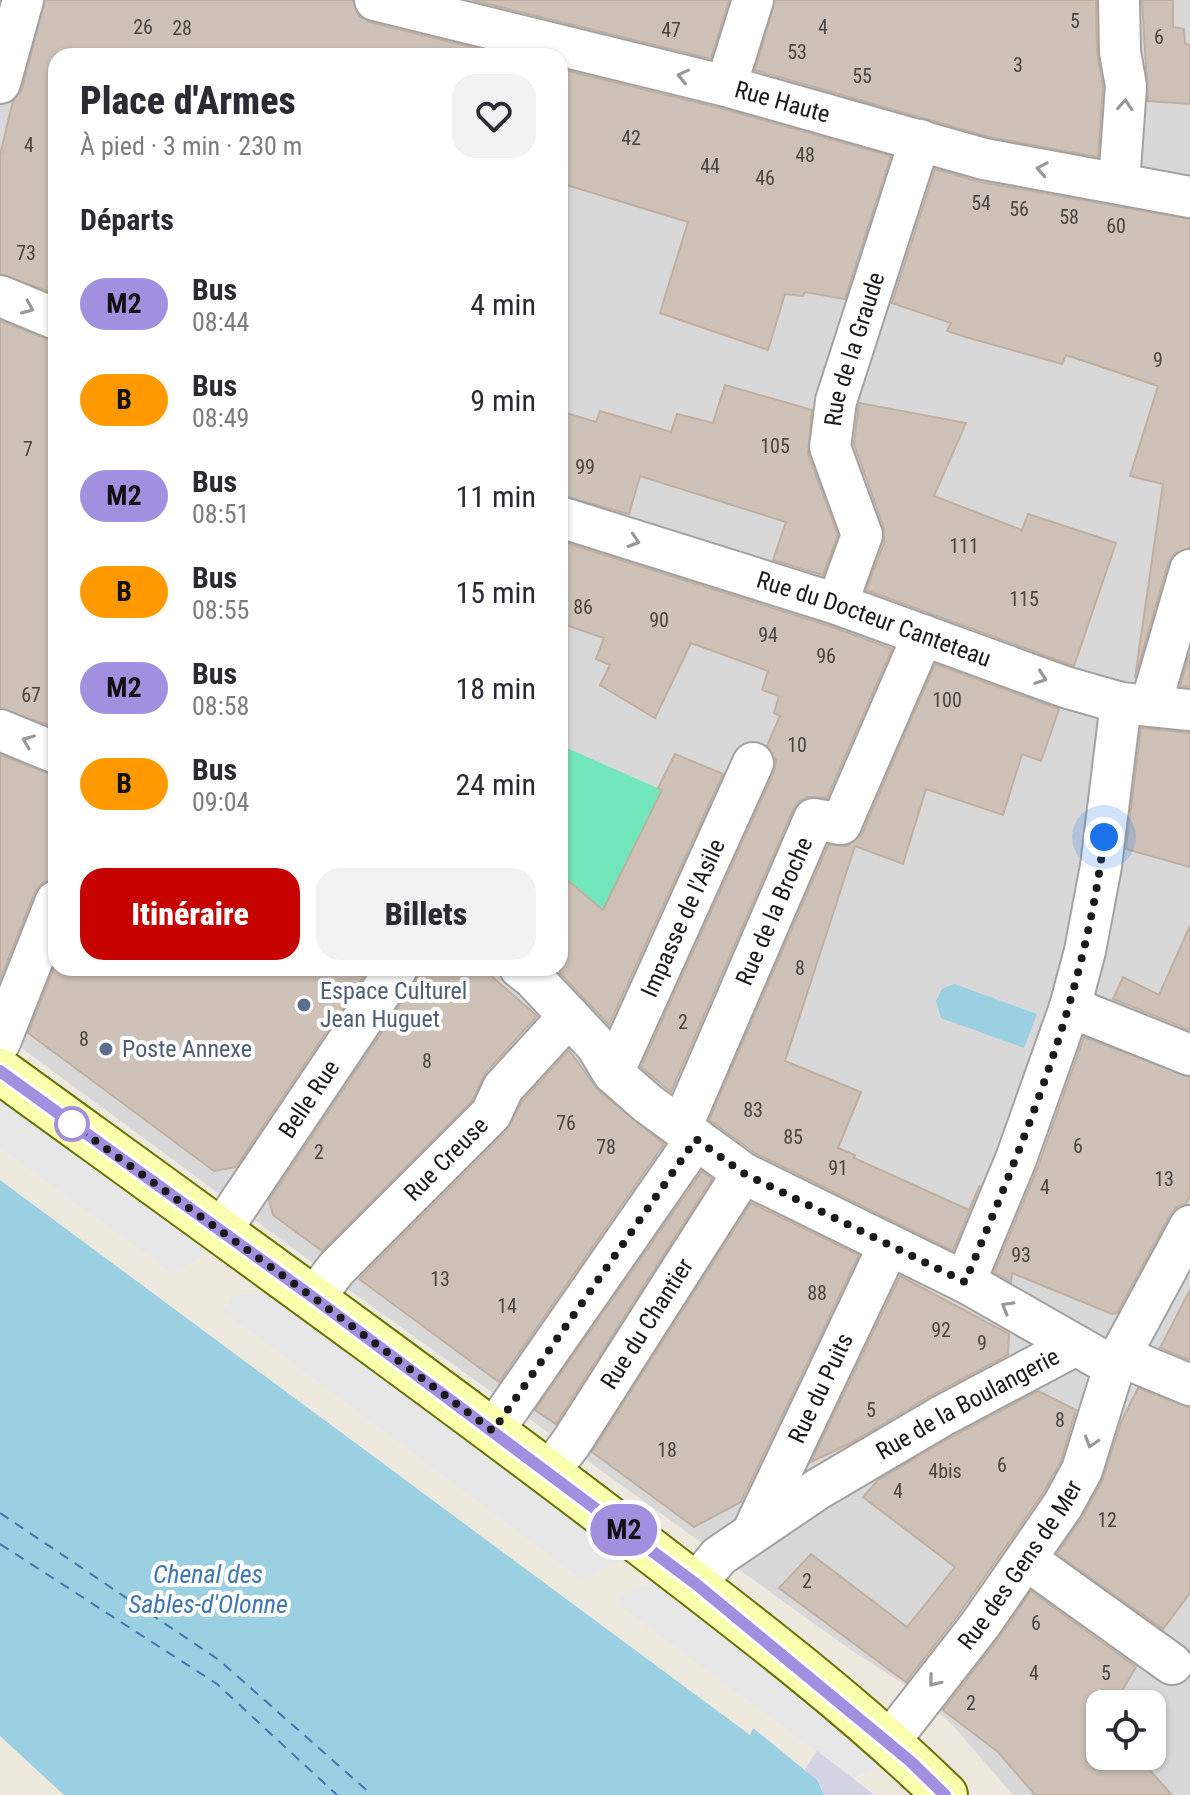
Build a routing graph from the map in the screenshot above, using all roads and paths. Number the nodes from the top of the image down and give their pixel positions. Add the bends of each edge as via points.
1 (23, 0) edge
2 (375, 0) edge
3 (753, 0) edge
4 (1119, 0) edge
5 (503, 45) edge
6 (568, 57) edge
7 (0, 83) edge
8 (726, 86) junction
9 (920, 140) junction
10 (1119, 183) junction
11 (1190, 197) edge
12 (0, 296) edge
13 (48, 316) edge
14 (568, 520) edge
15 (1190, 570) edge
16 (837, 604) junction
17 (923, 635) junction
18 (1136, 704) junction
19 (1190, 710) edge
20 (0, 730) edge
21 (48, 750) edge
22 (753, 763) dead end
23 (48, 921) edge
24 (392, 976) edge
25 (528, 976) edge
26 (1070, 1007) junction
27 (569, 1016) junction
28 (0, 1042) edge
29 (1190, 1055) edge
30 (0, 1071) edge
31 (613, 1073) junction
32 (689, 1133) junction
33 (743, 1173) junction
34 (1190, 1226) edge
35 (220, 1232) junction
36 (889, 1245) junction
37 (965, 1282) junction
38 (314, 1298) junction
39 (1074, 1346) junction
40 (1117, 1362) junction
41 (1190, 1385) edge
42 (493, 1431) junction
43 (549, 1472) junction
44 (753, 1531) junction
45 (1027, 1560) junction
46 (696, 1584) junction
47 (1172, 1664) dead end
48 (888, 1743) junction
49 (945, 1795) edge

1 - 7 street
2 - 5 street, Rue Haute
3 - 8 street
10 -> 4 street via 1126,86
8 -> 6 street, Rue Haute
8 - 9 street, Rue Haute
10 -> 9 street, Rue Haute via 984,159
9 - 16 street, Rue de la Graude via 836,401 830,447 862,535
10 - 11 street, Rue Haute
12 -> 13 street
14 -> 16 street, Rue du Docteur Canteteau
15 - 18 street
16 - 17 street, Rue du Docteur Canteteau
17 -> 18 street, Rue du Docteur Canteteau via 1065,687
17 - 32 street, Rue de la Broche via 841,824 814,819
18 - 19 street, Rue du Docteur Canteteau
18 - 26 street
21 -> 20 street
22 - 31 street, Impasse de l'Asile
23 - 28 street
24 - 35 street, Belle Rue
25 - 27 street
26 - 29 street
26 - 37 street
27 - 31 street
27 - 38 street, Rue Creuse via 503,1088 491,1114 336,1269
30 - 35 street
31 - 32 street
32 - 33 street
32 - 42 street
33 - 36 street
33 - 43 street, Rue du Chantier
34 - 40 street
35 - 38 street
36 - 37 street
36 - 44 street, Rue du Puits
39 -> 37 street
38 - 42 street
39 - 40 street, Rue de la Boulangerie
39 - 44 street, Rue de la Boulangerie via 942,1416
40 - 41 street, Rue de la Boulangerie
40 -> 45 street, Rue des Gens de Mer via 1082,1470
42 - 43 street
43 - 46 street
44 - 46 street, Rue de la Boulangerie via 719,1556
45 - 47 street
45 -> 48 street, Rue des Gens de Mer
46 - 48 street
48 - 49 street

